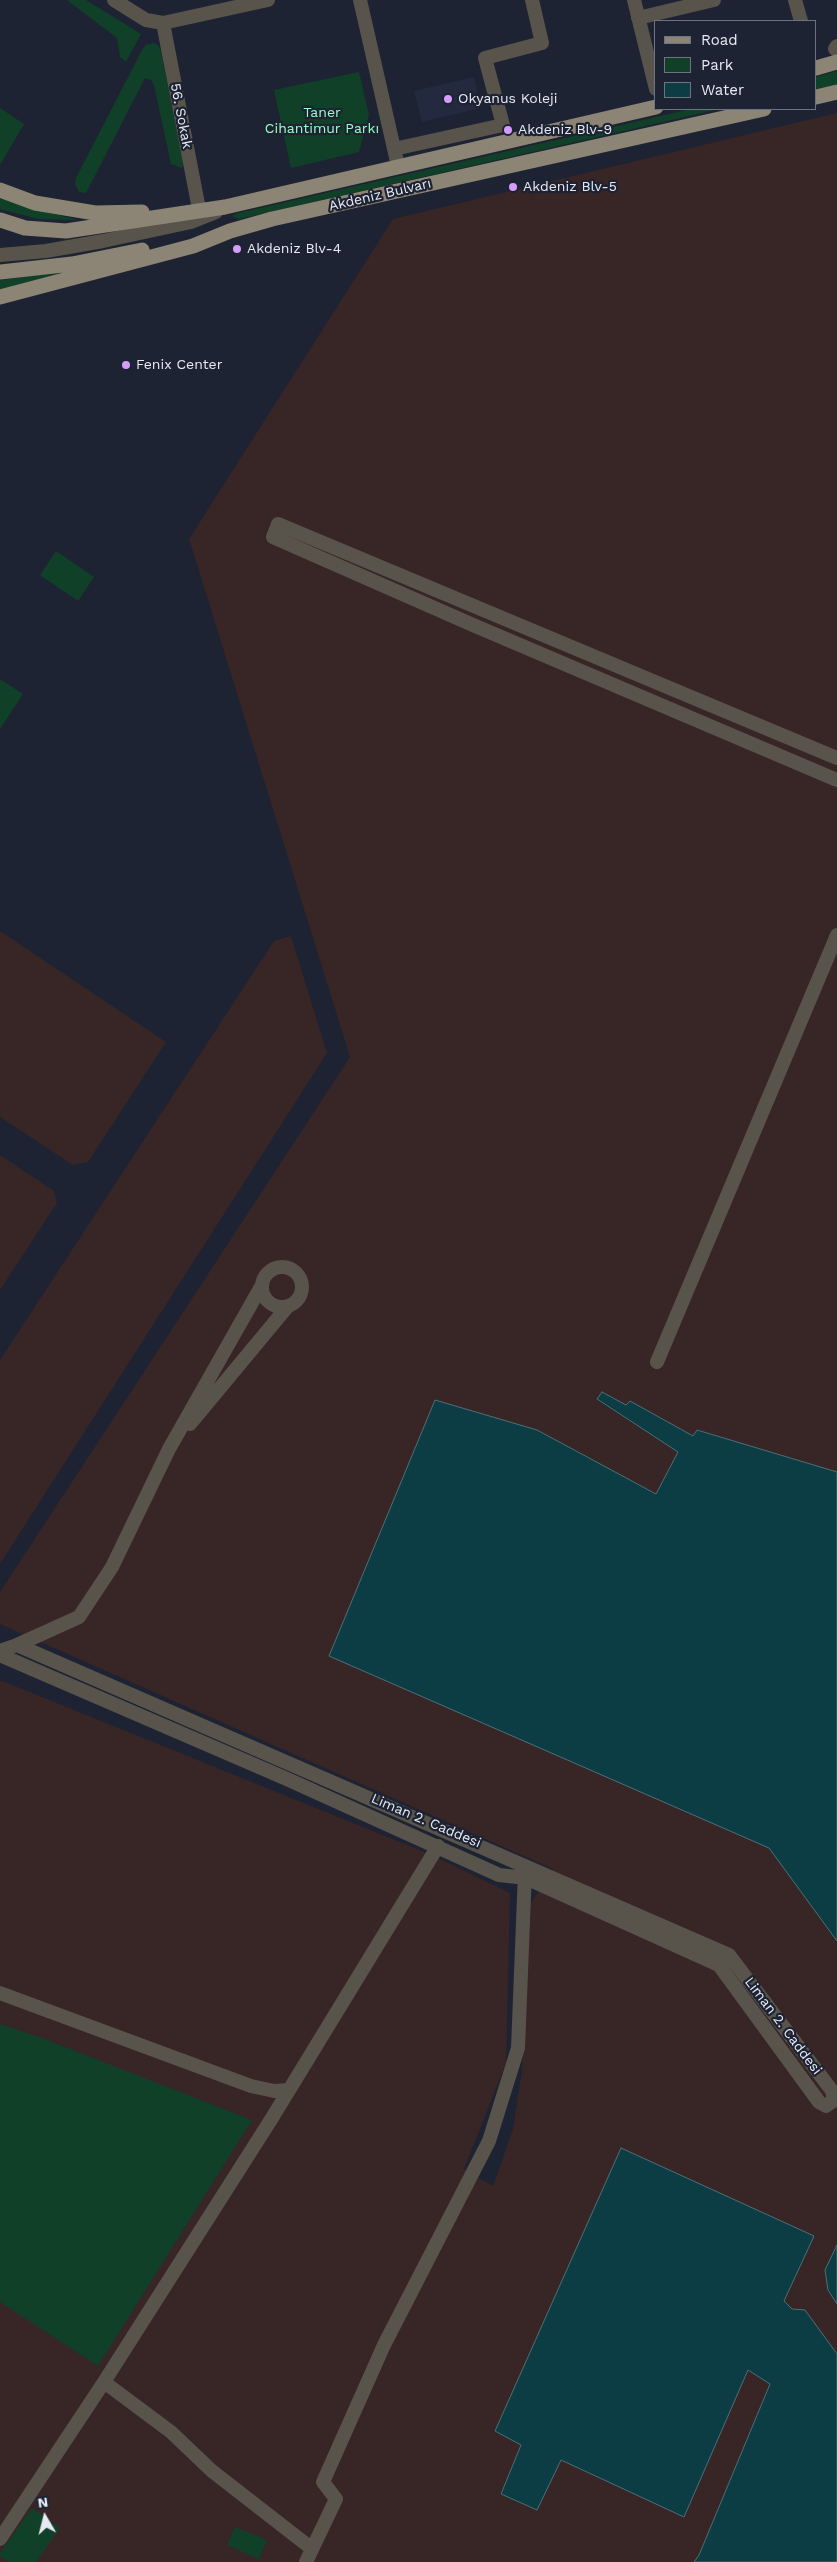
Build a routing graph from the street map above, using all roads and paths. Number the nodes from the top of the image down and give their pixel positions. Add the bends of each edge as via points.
1 (114, 0) edge
2 (268, 0) edge
3 (360, 0) edge
4 (532, 0) edge
5 (634, 0) edge
6 (714, 0) edge
7 (795, 0) edge
8 (230, 4) edge
9 (638, 18) junction
10 (801, 20) edge
11 (163, 23) junction
12 (836, 52) edge
13 (817, 67) edge
14 (654, 81) edge
15 (837, 92) edge
16 (817, 97) edge
17 (654, 107) edge
18 (760, 110) edge
19 (394, 149) junction
20 (398, 166) junction
21 (0, 190) edge
22 (226, 207) junction
23 (199, 209) junction
24 (0, 220) edge
25 (230, 231) junction
26 (0, 255) edge
27 (0, 272) edge
28 (0, 297) edge
29 (837, 758) edge
30 (837, 780) edge
31 (837, 935) edge
32 (262, 1285) junction
33 (288, 1306) junction
34 (657, 1362) dead end
35 (169, 1449) junction
36 (17, 1645) junction
37 (0, 1651) edge
38 (0, 1655) edge
39 (149, 1701) junction
40 (143, 1718) junction
41 (433, 1824) junction
42 (432, 1844) junction
43 (525, 1864) junction
44 (526, 1878) junction
45 (0, 1993) edge
46 (289, 2090) junction
47 (104, 2382) junction
48 (0, 2539) edge
49 (312, 2548) junction
50 (306, 2562) edge

1 - 11 street via 146,20
2 - 8 street
3 - 19 street
4 - 19 street via 542,43 485,58 503,125
5 - 9 street
6 - 9 street
7 - 10 street
8 - 11 street
9 - 14 street
11 - 23 street, 56. Sokak
12 - 13 main road
15 - 16 main road
17 - 20 main road, Akdeniz Bulvarı
18 - 25 main road, Akdeniz Bulvarı
19 - 20 street
20 - 22 main road, Akdeniz Bulvarı
21 - 23 main road via 35,203 95,213
22 - 23 main road
22 - 24 main road via 66,231 25,228
22 - 26 street via 191,222 152,231 46,251
25 - 27 main road via 114,256
25 - 28 main road, Akdeniz Bulvarı via 193,246
29 - 30 street via 276,531 491,633
31 - 34 street
32 - 33 street via 269,1303
32 - 33 street via 274,1269 286,1268 297,1274 302,1292 299,1299
32 - 35 street
33 - 35 street
35 - 36 street via 112,1567 79,1617
36 - 37 street
36 - 39 street, Liman 2. Caddesi
38 - 40 street, Liman 2. Caddesi
39 - 40 street
39 - 41 street, Liman 2. Caddesi
40 - 42 street, Liman 2. Caddesi
41 - 42 street
41 - 43 street, Liman 2. Caddesi
42 - 44 street, Liman 2. Caddesi via 499,1875
42 - 46 street
43 - 44 street
43 - 44 street, Liman 2. Caddesi via 729,1955 833,2092 832,2103 824,2106 818,2102 719,1965
44 - 49 street via 518,2048 489,2141 384,2345 323,2482 336,2499
45 - 46 street via 251,2086 274,2091
46 - 47 street
47 - 48 street
47 - 49 street via 171,2432 212,2471
49 - 50 street

